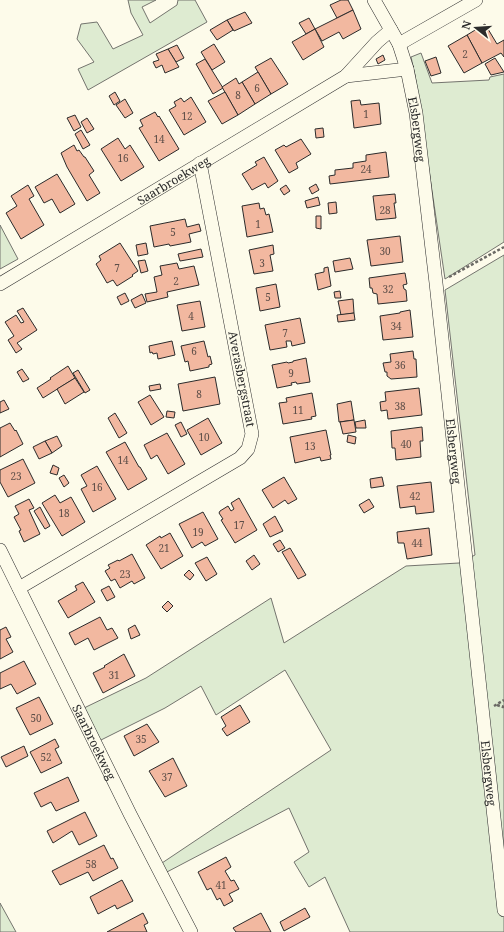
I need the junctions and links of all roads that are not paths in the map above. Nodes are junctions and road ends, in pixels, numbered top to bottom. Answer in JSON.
{"nodes":[{"id":1,"x":374,"y":0,"type":"edge"},
{"id":2,"x":476,"y":0,"type":"edge"},
{"id":3,"x":391,"y":30,"type":"junction"},
{"id":4,"x":400,"y":44,"type":"junction"},
{"id":5,"x":407,"y":69,"type":"junction"},
{"id":6,"x":346,"y":76,"type":"junction"},
{"id":7,"x":200,"y":163,"type":"junction"},
{"id":8,"x":0,"y":284,"type":"edge"},
{"id":9,"x":0,"y":550,"type":"edge"},
{"id":10,"x":19,"y":588,"type":"junction"},
{"id":11,"x":504,"y":910,"type":"edge"},
{"id":12,"x":191,"y":932,"type":"edge"}],
"edges":[{"from":1,"to":3,"type":"street","name":"Elsbergweg"},
{"from":2,"to":4,"type":"street"},
{"from":3,"to":4,"type":"street","name":"Elsbergweg"},
{"from":3,"to":6,"type":"street","name":"Saarbroekweg"},
{"from":4,"to":5,"type":"street","name":"Elsbergweg"},
{"from":5,"to":6,"type":"street","name":"Saarbroekweg"},
{"from":5,"to":11,"type":"street","name":"Elsbergweg"},
{"from":6,"to":7,"type":"street","name":"Saarbroekweg"},
{"from":7,"to":8,"type":"street","name":"Saarbroekweg"},
{"from":7,"to":10,"type":"street","name":"Averasbergstraat"},
{"from":9,"to":10,"type":"street","name":"Saarbroekweg"},
{"from":10,"to":12,"type":"street","name":"Saarbroekweg"}]}
